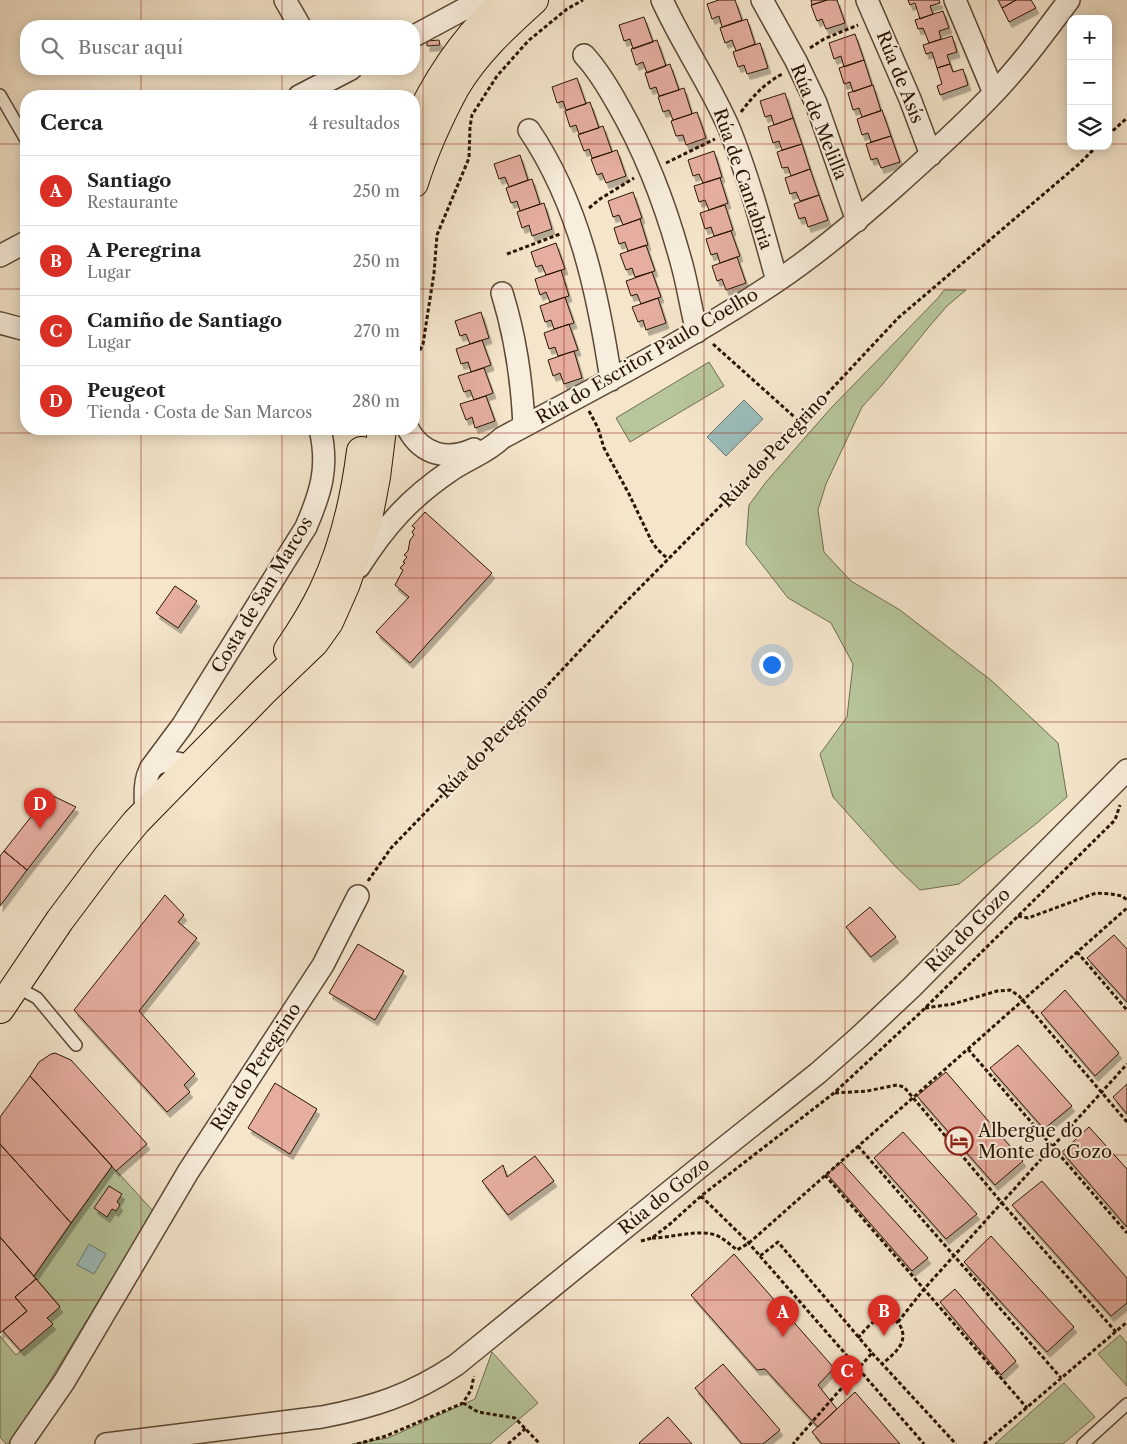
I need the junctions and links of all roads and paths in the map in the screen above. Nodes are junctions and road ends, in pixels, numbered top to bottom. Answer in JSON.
{"nodes":[{"id":1,"x":285,"y":0,"type":"edge"},
{"id":2,"x":520,"y":0,"type":"edge"},
{"id":3,"x":534,"y":0,"type":"edge"},
{"id":4,"x":584,"y":0,"type":"edge"},
{"id":5,"x":662,"y":0,"type":"edge"},
{"id":6,"x":762,"y":0,"type":"edge"},
{"id":7,"x":955,"y":0,"type":"edge"},
{"id":8,"x":1064,"y":3,"type":"edge"},
{"id":9,"x":870,"y":7,"type":"edge"},
{"id":10,"x":297,"y":20,"type":"edge"},
{"id":11,"x":477,"y":22,"type":"edge"},
{"id":12,"x":421,"y":33,"type":"edge"},
{"id":13,"x":584,"y":54,"type":"dead end"},
{"id":14,"x":796,"y":61,"type":"junction"},
{"id":15,"x":327,"y":75,"type":"edge"},
{"id":16,"x":456,"y":88,"type":"junction"},
{"id":17,"x":307,"y":90,"type":"edge"},
{"id":18,"x":994,"y":93,"type":"junction"},
{"id":19,"x":0,"y":95,"type":"edge"},
{"id":20,"x":420,"y":117,"type":"edge"},
{"id":21,"x":1127,"y":118,"type":"edge"},
{"id":22,"x":729,"y":128,"type":"junction"},
{"id":23,"x":20,"y":130,"type":"edge"},
{"id":24,"x":529,"y":130,"type":"dead end"},
{"id":25,"x":1112,"y":132,"type":"edge"},
{"id":26,"x":1093,"y":150,"type":"edge"},
{"id":27,"x":931,"y":155,"type":"junction"},
{"id":28,"x":420,"y":166,"type":"edge"},
{"id":29,"x":651,"y":170,"type":"junction"},
{"id":30,"x":857,"y":221,"type":"junction"},
{"id":31,"x":575,"y":222,"type":"junction"},
{"id":32,"x":20,"y":245,"type":"edge"},
{"id":33,"x":507,"y":254,"type":"dead end"},
{"id":34,"x":0,"y":256,"type":"edge"},
{"id":35,"x":777,"y":281,"type":"junction"},
{"id":36,"x":502,"y":293,"type":"dead end"},
{"id":37,"x":0,"y":324,"type":"edge"},
{"id":38,"x":20,"y":329,"type":"edge"},
{"id":39,"x":704,"y":337,"type":"junction"},
{"id":40,"x":420,"y":350,"type":"edge"},
{"id":41,"x":611,"y":380,"type":"junction"},
{"id":42,"x":589,"y":410,"type":"dead end"},
{"id":43,"x":800,"y":422,"type":"junction"},
{"id":44,"x":524,"y":426,"type":"junction"},
{"id":45,"x":321,"y":435,"type":"edge"},
{"id":46,"x":363,"y":435,"type":"edge"},
{"id":47,"x":381,"y":435,"type":"edge"},
{"id":48,"x":412,"y":435,"type":"edge"},
{"id":49,"x":502,"y":438,"type":"junction"},
{"id":50,"x":668,"y":559,"type":"junction"},
{"id":51,"x":345,"y":586,"type":"junction"},
{"id":52,"x":263,"y":692,"type":"junction"},
{"id":53,"x":182,"y":726,"type":"junction"},
{"id":54,"x":183,"y":764,"type":"junction"},
{"id":55,"x":150,"y":768,"type":"junction"},
{"id":56,"x":1127,"y":770,"type":"edge"},
{"id":57,"x":146,"y":813,"type":"junction"},
{"id":58,"x":358,"y":896,"type":"joint"},
{"id":59,"x":1127,"y":900,"type":"edge"},
{"id":60,"x":1127,"y":908,"type":"edge"},
{"id":61,"x":1018,"y":916,"type":"dead end"},
{"id":62,"x":1077,"y":952,"type":"junction"},
{"id":63,"x":15,"y":986,"type":"junction"},
{"id":64,"x":1023,"y":1000,"type":"junction"},
{"id":65,"x":924,"y":1008,"type":"dead end"},
{"id":66,"x":0,"y":1009,"type":"edge"},
{"id":67,"x":1127,"y":1010,"type":"edge"},
{"id":68,"x":76,"y":1045,"type":"dead end"},
{"id":69,"x":968,"y":1048,"type":"junction"},
{"id":70,"x":1127,"y":1064,"type":"edge"},
{"id":71,"x":834,"y":1093,"type":"dead end"},
{"id":72,"x":1101,"y":1093,"type":"junction"},
{"id":73,"x":914,"y":1097,"type":"junction"},
{"id":74,"x":1127,"y":1122,"type":"edge"},
{"id":75,"x":858,"y":1146,"type":"junction"},
{"id":76,"x":1052,"y":1147,"type":"junction"},
{"id":77,"x":825,"y":1175,"type":"junction"},
{"id":78,"x":701,"y":1196,"type":"dead end"},
{"id":79,"x":1002,"y":1203,"type":"junction"},
{"id":80,"x":1127,"y":1233,"type":"edge"},
{"id":81,"x":652,"y":1238,"type":"dead end"},
{"id":82,"x":749,"y":1243,"type":"junction"},
{"id":83,"x":760,"y":1256,"type":"junction"},
{"id":84,"x":954,"y":1256,"type":"junction"},
{"id":85,"x":924,"y":1289,"type":"junction"},
{"id":86,"x":898,"y":1322,"type":"junction"},
{"id":87,"x":1127,"y":1322,"type":"edge"},
{"id":88,"x":1116,"y":1332,"type":"junction"},
{"id":89,"x":858,"y":1338,"type":"junction"},
{"id":90,"x":872,"y":1353,"type":"junction"},
{"id":91,"x":882,"y":1364,"type":"junction"},
{"id":92,"x":859,"y":1368,"type":"junction"},
{"id":93,"x":1062,"y":1378,"type":"junction"},
{"id":94,"x":463,"y":1403,"type":"dead end"},
{"id":95,"x":1127,"y":1404,"type":"edge"},
{"id":96,"x":1027,"y":1408,"type":"junction"},
{"id":97,"x":526,"y":1428,"type":"junction"},
{"id":98,"x":21,"y":1444,"type":"edge"},
{"id":99,"x":106,"y":1444,"type":"edge"},
{"id":100,"x":508,"y":1444,"type":"edge"},
{"id":101,"x":540,"y":1444,"type":"edge"},
{"id":102,"x":792,"y":1444,"type":"edge"},
{"id":103,"x":924,"y":1444,"type":"edge"},
{"id":104,"x":956,"y":1444,"type":"edge"},
{"id":105,"x":984,"y":1444,"type":"edge"},
{"id":106,"x":1083,"y":1444,"type":"edge"}],
"edges":[{"from":1,"to":10,"type":"street"},
{"from":2,"to":11,"type":"main road"},
{"from":3,"to":16,"type":"main road"},
{"from":4,"to":40,"type":"path"},
{"from":5,"to":22,"type":"street","name":"Rúa de Cantabria"},
{"from":6,"to":14,"type":"street","name":"Rúa de Melilla"},
{"from":7,"to":18,"type":"street"},
{"from":8,"to":18,"type":"street","name":"Rúa do Escritor Paulo Coelho"},
{"from":9,"to":14,"type":"path"},
{"from":9,"to":27,"type":"street","name":"Rúa de Asís"},
{"from":11,"to":12,"type":"street"},
{"from":11,"to":16,"type":"main road"},
{"from":11,"to":20,"type":"main road"},
{"from":13,"to":29,"type":"street"},
{"from":14,"to":22,"type":"path"},
{"from":14,"to":30,"type":"street","name":"Rúa de Melilla"},
{"from":15,"to":17,"type":"street"},
{"from":16,"to":28,"type":"main road"},
{"from":18,"to":27,"type":"street","name":"Rúa do Escritor Paulo Coelho"},
{"from":19,"to":23,"type":"lane"},
{"from":21,"to":25,"type":"path"},
{"from":22,"to":29,"type":"path"},
{"from":22,"to":35,"type":"street","name":"Rúa de Cantabria"},
{"from":24,"to":31,"type":"street"},
{"from":26,"to":43,"type":"path","name":"Rúa do Peregrino"},
{"from":27,"to":30,"type":"street","name":"Rúa do Escritor Paulo Coelho"},
{"from":29,"to":31,"type":"path"},
{"from":29,"to":39,"type":"street"},
{"from":30,"to":35,"type":"street","name":"Rúa do Escritor Paulo Coelho"},
{"from":31,"to":33,"type":"path"},
{"from":31,"to":41,"type":"street"},
{"from":32,"to":34,"type":"street"},
{"from":35,"to":39,"type":"street","name":"Rúa do Escritor Paulo Coelho"},
{"from":36,"to":44,"type":"street"},
{"from":37,"to":38,"type":"street"},
{"from":39,"to":41,"type":"street","name":"Rúa do Escritor Paulo Coelho"},
{"from":39,"to":43,"type":"path"},
{"from":41,"to":44,"type":"street","name":"Rúa do Escritor Paulo Coelho"},
{"from":42,"to":50,"type":"path"},
{"from":43,"to":50,"type":"path","name":"Rúa do Peregrino"},
{"from":44,"to":49,"type":"street","name":"Rúa do Escritor Paulo Coelho"},
{"from":45,"to":53,"type":"street","name":"Costa de San Marcos"},
{"from":46,"to":52,"type":"main road"},
{"from":47,"to":51,"type":"main road"},
{"from":48,"to":49,"type":"street","name":"Rúa do Escritor Paulo Coelho"},
{"from":49,"to":51,"type":"street","name":"Rúa do Escritor Paulo Coelho"},
{"from":50,"to":58,"type":"path","name":"Rúa do Peregrino"},
{"from":51,"to":52,"type":"main road"},
{"from":52,"to":54,"type":"main road"},
{"from":53,"to":54,"type":"street","name":"Costa de San Marcos"},
{"from":53,"to":55,"type":"street","name":"Costa de San Marcos"},
{"from":54,"to":55,"type":"street"},
{"from":54,"to":57,"type":"main road"},
{"from":55,"to":57,"type":"street","name":"Costa de San Marcos"},
{"from":56,"to":99,"type":"street","name":"Rúa do Gozo"},
{"from":57,"to":63,"type":"main road"},
{"from":58,"to":98,"type":"street","name":"Rúa do Peregrino"},
{"from":59,"to":61,"type":"path"},
{"from":60,"to":62,"type":"path"},
{"from":62,"to":64,"type":"path"},
{"from":62,"to":67,"type":"path"},
{"from":63,"to":66,"type":"main road"},
{"from":63,"to":68,"type":"lane"},
{"from":64,"to":65,"type":"path"},
{"from":64,"to":69,"type":"path"},
{"from":64,"to":72,"type":"path"},
{"from":69,"to":73,"type":"path"},
{"from":69,"to":76,"type":"path"},
{"from":70,"to":72,"type":"path"},
{"from":71,"to":73,"type":"path"},
{"from":72,"to":74,"type":"path"},
{"from":72,"to":76,"type":"path"},
{"from":73,"to":75,"type":"path"},
{"from":73,"to":79,"type":"path"},
{"from":75,"to":77,"type":"path"},
{"from":75,"to":84,"type":"path"},
{"from":76,"to":79,"type":"path"},
{"from":76,"to":80,"type":"path"},
{"from":77,"to":82,"type":"path"},
{"from":77,"to":85,"type":"path"},
{"from":78,"to":82,"type":"path"},
{"from":79,"to":84,"type":"path"},
{"from":79,"to":88,"type":"path"},
{"from":81,"to":82,"type":"path"},
{"from":82,"to":83,"type":"path"},
{"from":83,"to":89,"type":"path"},
{"from":83,"to":92,"type":"path"},
{"from":84,"to":85,"type":"path"},
{"from":84,"to":93,"type":"path"},
{"from":85,"to":86,"type":"path"},
{"from":85,"to":96,"type":"path"},
{"from":86,"to":89,"type":"path"},
{"from":86,"to":91,"type":"path"},
{"from":87,"to":88,"type":"path"},
{"from":88,"to":93,"type":"path"},
{"from":89,"to":90,"type":"path"},
{"from":90,"to":91,"type":"path"},
{"from":90,"to":92,"type":"path"},
{"from":91,"to":104,"type":"path"},
{"from":92,"to":102,"type":"path"},
{"from":92,"to":103,"type":"path"},
{"from":93,"to":96,"type":"path"},
{"from":94,"to":97,"type":"path"},
{"from":95,"to":106,"type":"lane"},
{"from":96,"to":105,"type":"path"},
{"from":97,"to":100,"type":"path"},
{"from":97,"to":101,"type":"path"}]}
